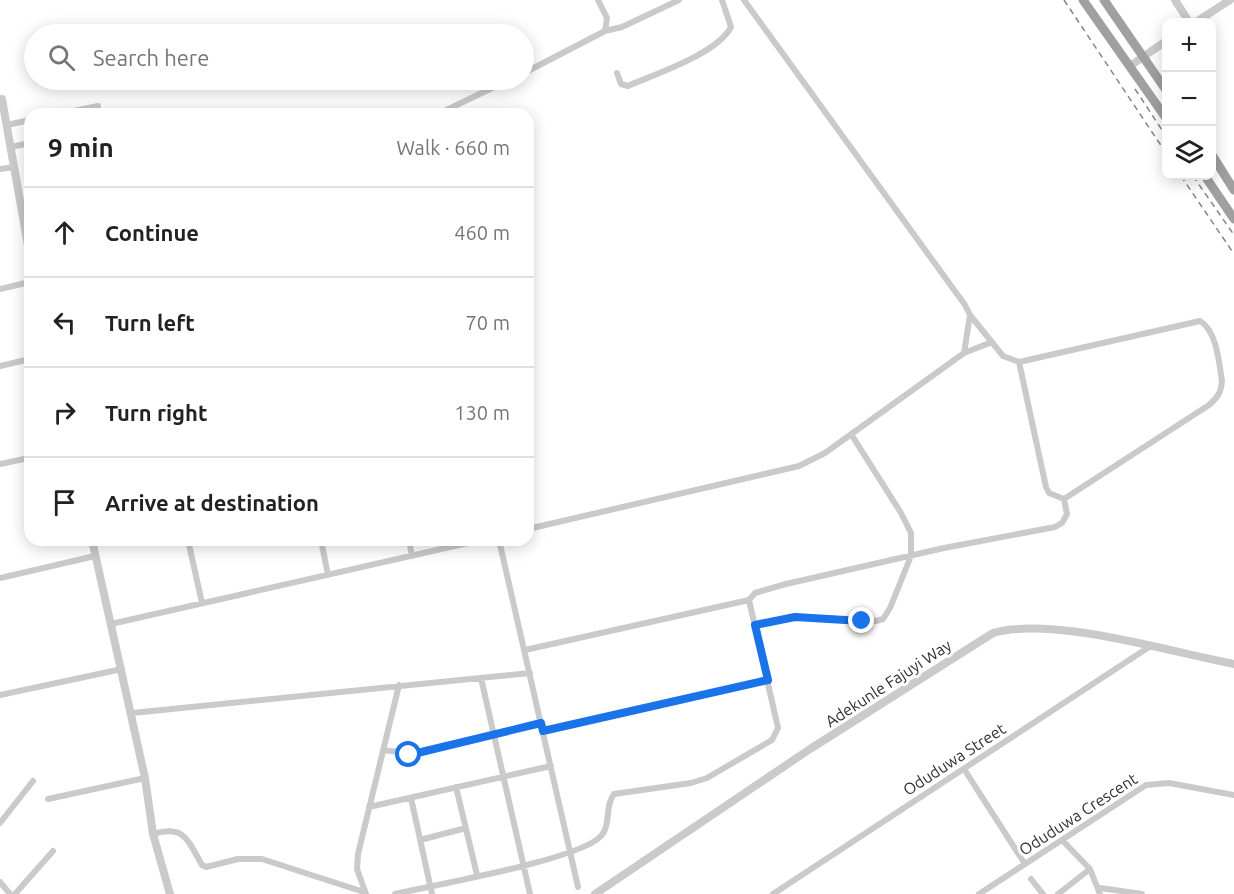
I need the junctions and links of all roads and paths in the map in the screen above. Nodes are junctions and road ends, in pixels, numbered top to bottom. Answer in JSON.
{"nodes":[{"id":1,"x":598,"y":0,"type":"edge"},
{"id":2,"x":679,"y":0,"type":"edge"},
{"id":3,"x":722,"y":0,"type":"edge"},
{"id":4,"x":744,"y":0,"type":"edge"},
{"id":5,"x":1083,"y":0,"type":"edge"},
{"id":6,"x":1104,"y":0,"type":"edge"},
{"id":7,"x":1175,"y":0,"type":"edge"},
{"id":8,"x":1230,"y":0,"type":"edge"},
{"id":9,"x":1186,"y":18,"type":"edge"},
{"id":10,"x":1203,"y":18,"type":"edge"},
{"id":11,"x":605,"y":31,"type":"junction"},
{"id":12,"x":1162,"y":44,"type":"edge"},
{"id":13,"x":1143,"y":57,"type":"junction"},
{"id":14,"x":1130,"y":66,"type":"junction"},
{"id":15,"x":534,"y":68,"type":"edge"},
{"id":16,"x":617,"y":73,"type":"dead end"},
{"id":17,"x":1162,"y":83,"type":"edge"},
{"id":18,"x":488,"y":90,"type":"edge"},
{"id":19,"x":1,"y":95,"type":"edge"},
{"id":20,"x":98,"y":106,"type":"dead end"},
{"id":21,"x":88,"y":108,"type":"edge"},
{"id":22,"x":451,"y":108,"type":"edge"},
{"id":23,"x":1162,"y":111,"type":"edge"},
{"id":24,"x":24,"y":121,"type":"edge"},
{"id":25,"x":7,"y":125,"type":"junction"},
{"id":26,"x":24,"y":144,"type":"edge"},
{"id":27,"x":11,"y":147,"type":"junction"},
{"id":28,"x":1216,"y":161,"type":"edge"},
{"id":29,"x":15,"y":167,"type":"junction"},
{"id":30,"x":0,"y":169,"type":"edge"},
{"id":31,"x":1208,"y":180,"type":"edge"},
{"id":32,"x":1234,"y":190,"type":"edge"},
{"id":33,"x":1234,"y":219,"type":"edge"},
{"id":34,"x":24,"y":221,"type":"edge"},
{"id":35,"x":24,"y":283,"type":"edge"},
{"id":36,"x":0,"y":289,"type":"edge"},
{"id":37,"x":970,"y":315,"type":"junction"},
{"id":38,"x":992,"y":342,"type":"junction"},
{"id":39,"x":964,"y":352,"type":"junction"},
{"id":40,"x":24,"y":360,"type":"edge"},
{"id":41,"x":1019,"y":362,"type":"junction"},
{"id":42,"x":0,"y":366,"type":"edge"},
{"id":43,"x":851,"y":434,"type":"junction"},
{"id":44,"x":24,"y":459,"type":"dead end"},
{"id":45,"x":0,"y":464,"type":"edge"},
{"id":46,"x":1065,"y":499,"type":"junction"},
{"id":47,"x":534,"y":528,"type":"edge"},
{"id":48,"x":93,"y":546,"type":"edge"},
{"id":49,"x":189,"y":546,"type":"edge"},
{"id":50,"x":322,"y":546,"type":"edge"},
{"id":51,"x":410,"y":546,"type":"edge"},
{"id":52,"x":455,"y":546,"type":"edge"},
{"id":53,"x":501,"y":546,"type":"edge"},
{"id":54,"x":95,"y":556,"type":"junction"},
{"id":55,"x":412,"y":556,"type":"junction"},
{"id":56,"x":911,"y":556,"type":"junction"},
{"id":57,"x":328,"y":575,"type":"junction"},
{"id":58,"x":0,"y":578,"type":"edge"},
{"id":59,"x":749,"y":600,"type":"junction"},
{"id":60,"x":202,"y":603,"type":"junction"},
{"id":61,"x":111,"y":624,"type":"junction"},
{"id":62,"x":755,"y":625,"type":"junction"},
{"id":63,"x":1149,"y":647,"type":"junction"},
{"id":64,"x":525,"y":650,"type":"junction"},
{"id":65,"x":1234,"y":664,"type":"edge"},
{"id":66,"x":122,"y":669,"type":"junction"},
{"id":67,"x":530,"y":673,"type":"junction"},
{"id":68,"x":480,"y":678,"type":"junction"},
{"id":69,"x":768,"y":680,"type":"junction"},
{"id":70,"x":399,"y":686,"type":"junction"},
{"id":71,"x":0,"y":695,"type":"edge"},
{"id":72,"x":132,"y":713,"type":"junction"},
{"id":73,"x":541,"y":723,"type":"junction"},
{"id":74,"x":543,"y":731,"type":"junction"},
{"id":75,"x":493,"y":736,"type":"junction"},
{"id":76,"x":383,"y":750,"type":"junction"},
{"id":77,"x":551,"y":766,"type":"junction"},
{"id":78,"x":964,"y":769,"type":"junction"},
{"id":79,"x":503,"y":777,"type":"junction"},
{"id":80,"x":145,"y":778,"type":"junction"},
{"id":81,"x":33,"y":781,"type":"dead end"},
{"id":82,"x":456,"y":787,"type":"junction"},
{"id":83,"x":1234,"y":795,"type":"edge"},
{"id":84,"x":411,"y":798,"type":"junction"},
{"id":85,"x":48,"y":799,"type":"dead end"},
{"id":86,"x":369,"y":807,"type":"junction"},
{"id":87,"x":0,"y":823,"type":"edge"},
{"id":88,"x":466,"y":828,"type":"junction"},
{"id":89,"x":153,"y":834,"type":"junction"},
{"id":90,"x":420,"y":840,"type":"junction"},
{"id":91,"x":1062,"y":840,"type":"junction"},
{"id":92,"x":53,"y":851,"type":"dead end"},
{"id":93,"x":571,"y":853,"type":"junction"},
{"id":94,"x":522,"y":864,"type":"junction"},
{"id":95,"x":1025,"y":864,"type":"junction"},
{"id":96,"x":1090,"y":869,"type":"junction"},
{"id":97,"x":477,"y":875,"type":"junction"},
{"id":98,"x":1031,"y":879,"type":"dead end"},
{"id":99,"x":0,"y":882,"type":"edge"},
{"id":100,"x":430,"y":886,"type":"junction"},
{"id":101,"x":578,"y":887,"type":"dead end"},
{"id":102,"x":1100,"y":891,"type":"edge"},
{"id":103,"x":365,"y":893,"type":"edge"},
{"id":104,"x":10,"y":894,"type":"edge"},
{"id":105,"x":15,"y":894,"type":"edge"},
{"id":106,"x":170,"y":894,"type":"edge"},
{"id":107,"x":395,"y":894,"type":"edge"},
{"id":108,"x":432,"y":894,"type":"edge"},
{"id":109,"x":530,"y":894,"type":"edge"},
{"id":110,"x":595,"y":894,"type":"edge"},
{"id":111,"x":773,"y":894,"type":"edge"},
{"id":112,"x":980,"y":894,"type":"edge"},
{"id":113,"x":1042,"y":894,"type":"edge"},
{"id":114,"x":1058,"y":894,"type":"edge"},
{"id":115,"x":1142,"y":894,"type":"edge"}],
"edges":[{"from":1,"to":11,"type":"street"},
{"from":2,"to":11,"type":"street"},
{"from":3,"to":16,"type":"street"},
{"from":4,"to":37,"type":"street"},
{"from":5,"to":14,"type":"highway"},
{"from":6,"to":13,"type":"highway"},
{"from":7,"to":9,"type":"street"},
{"from":8,"to":10,"type":"street"},
{"from":11,"to":15,"type":"street"},
{"from":12,"to":13,"type":"street"},
{"from":13,"to":14,"type":"street"},
{"from":13,"to":17,"type":"highway"},
{"from":14,"to":23,"type":"highway"},
{"from":18,"to":22,"type":"street"},
{"from":19,"to":25,"type":"street"},
{"from":20,"to":21,"type":"street"},
{"from":24,"to":25,"type":"street"},
{"from":25,"to":27,"type":"street"},
{"from":26,"to":27,"type":"street"},
{"from":27,"to":29,"type":"street"},
{"from":28,"to":32,"type":"highway"},
{"from":29,"to":30,"type":"street"},
{"from":29,"to":34,"type":"street"},
{"from":31,"to":33,"type":"highway"},
{"from":35,"to":36,"type":"street"},
{"from":37,"to":38,"type":"street"},
{"from":37,"to":39,"type":"street"},
{"from":38,"to":39,"type":"street"},
{"from":38,"to":41,"type":"street"},
{"from":39,"to":43,"type":"street"},
{"from":40,"to":42,"type":"street"},
{"from":41,"to":46,"type":"street"},
{"from":41,"to":46,"type":"street"},
{"from":43,"to":47,"type":"street"},
{"from":43,"to":56,"type":"street"},
{"from":44,"to":45,"type":"street"},
{"from":46,"to":56,"type":"street"},
{"from":48,"to":54,"type":"street"},
{"from":49,"to":60,"type":"street"},
{"from":50,"to":57,"type":"street"},
{"from":51,"to":55,"type":"street"},
{"from":52,"to":55,"type":"street"},
{"from":53,"to":64,"type":"street"},
{"from":54,"to":58,"type":"street"},
{"from":54,"to":61,"type":"street"},
{"from":55,"to":57,"type":"street"},
{"from":56,"to":59,"type":"street"},
{"from":56,"to":62,"type":"street"},
{"from":57,"to":60,"type":"street"},
{"from":59,"to":62,"type":"street"},
{"from":59,"to":64,"type":"street"},
{"from":60,"to":61,"type":"street"},
{"from":61,"to":66,"type":"street"},
{"from":62,"to":69,"type":"street"},
{"from":63,"to":65,"type":"street","name":"Adekunle Fajuyi Way"},
{"from":63,"to":78,"type":"street","name":"Oduduwa Street"},
{"from":63,"to":110,"type":"street","name":"Adekunle Fajuyi Way"},
{"from":64,"to":67,"type":"street"},
{"from":66,"to":71,"type":"street"},
{"from":66,"to":72,"type":"street"},
{"from":67,"to":68,"type":"street"},
{"from":67,"to":73,"type":"street"},
{"from":68,"to":70,"type":"street"},
{"from":68,"to":75,"type":"street"},
{"from":69,"to":74,"type":"street"},
{"from":69,"to":93,"type":"street"},
{"from":70,"to":72,"type":"street"},
{"from":70,"to":76,"type":"street"},
{"from":72,"to":80,"type":"street"},
{"from":73,"to":74,"type":"street"},
{"from":73,"to":75,"type":"street"},
{"from":74,"to":77,"type":"street"},
{"from":75,"to":76,"type":"street"},
{"from":75,"to":79,"type":"street"},
{"from":76,"to":86,"type":"street"},
{"from":77,"to":79,"type":"street"},
{"from":77,"to":93,"type":"street"},
{"from":78,"to":95,"type":"street"},
{"from":78,"to":111,"type":"street","name":"Oduduwa Street"},
{"from":79,"to":82,"type":"street"},
{"from":79,"to":94,"type":"street"},
{"from":80,"to":85,"type":"street"},
{"from":80,"to":89,"type":"street"},
{"from":81,"to":87,"type":"street"},
{"from":82,"to":84,"type":"street"},
{"from":82,"to":88,"type":"street"},
{"from":83,"to":91,"type":"street","name":"Oduduwa Crescent"},
{"from":84,"to":86,"type":"street"},
{"from":84,"to":90,"type":"street"},
{"from":86,"to":103,"type":"street"},
{"from":88,"to":90,"type":"street"},
{"from":88,"to":97,"type":"street"},
{"from":89,"to":103,"type":"street"},
{"from":89,"to":106,"type":"street"},
{"from":90,"to":100,"type":"street"},
{"from":91,"to":95,"type":"street","name":"Oduduwa Crescent"},
{"from":91,"to":96,"type":"street"},
{"from":92,"to":105,"type":"street"},
{"from":93,"to":94,"type":"street"},
{"from":93,"to":101,"type":"street"},
{"from":94,"to":97,"type":"street"},
{"from":94,"to":109,"type":"street"},
{"from":95,"to":112,"type":"street","name":"Oduduwa Crescent"},
{"from":96,"to":102,"type":"street"},
{"from":96,"to":114,"type":"street"},
{"from":97,"to":100,"type":"street"},
{"from":98,"to":113,"type":"street"},
{"from":99,"to":104,"type":"street"},
{"from":100,"to":107,"type":"street"},
{"from":100,"to":108,"type":"street"},
{"from":102,"to":115,"type":"street"}]}
